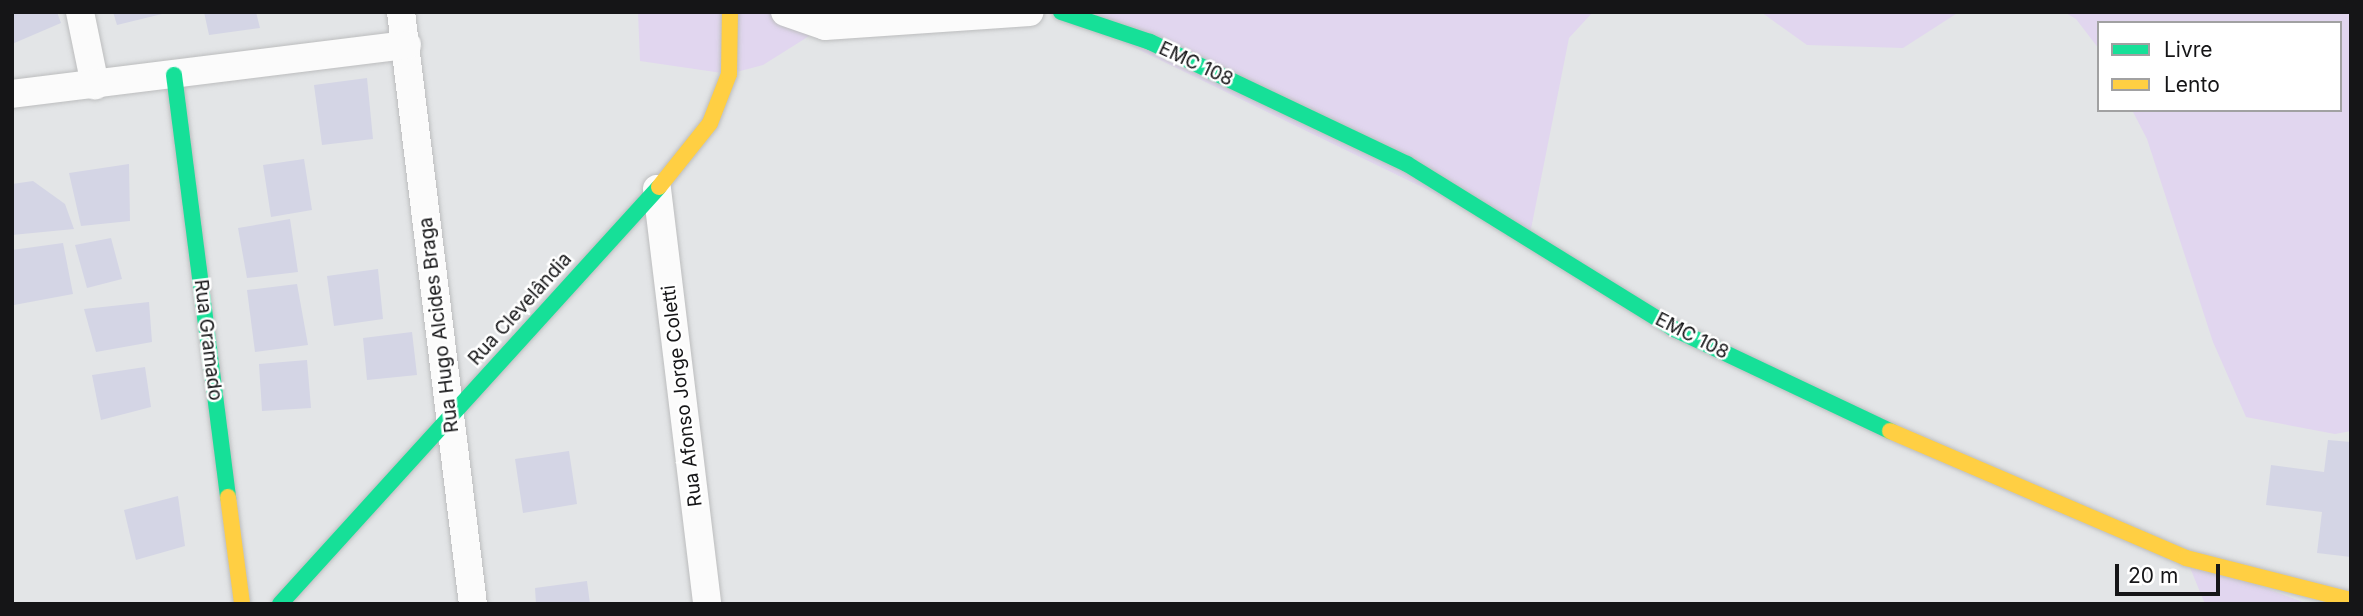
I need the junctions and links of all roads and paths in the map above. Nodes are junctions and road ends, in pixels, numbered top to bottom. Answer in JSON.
{"nodes":[{"id":1,"x":80,"y":12,"type":"edge"},
{"id":2,"x":401,"y":12,"type":"edge"},
{"id":3,"x":730,"y":12,"type":"edge"},
{"id":4,"x":785,"y":12,"type":"edge"},
{"id":5,"x":1030,"y":12,"type":"edge"},
{"id":6,"x":1060,"y":12,"type":"edge"},
{"id":7,"x":407,"y":46,"type":"junction"},
{"id":8,"x":174,"y":75,"type":"junction"},
{"id":9,"x":95,"y":85,"type":"junction"},
{"id":10,"x":12,"y":94,"type":"edge"},
{"id":11,"x":657,"y":189,"type":"junction"},
{"id":12,"x":450,"y":417,"type":"junction"},
{"id":13,"x":2351,"y":600,"type":"edge"},
{"id":14,"x":242,"y":604,"type":"edge"},
{"id":15,"x":280,"y":604,"type":"edge"},
{"id":16,"x":473,"y":604,"type":"edge"},
{"id":17,"x":707,"y":604,"type":"edge"}],
"edges":[{"from":1,"to":9,"type":"street"},
{"from":2,"to":7,"type":"street","name":"Rua Hugo Alcides Braga"},
{"from":3,"to":11,"type":"street","name":"Rua Clevelândia"},
{"from":4,"to":5,"type":"street"},
{"from":6,"to":13,"type":"street","name":"EMC 108"},
{"from":7,"to":8,"type":"street"},
{"from":7,"to":12,"type":"street","name":"Rua Hugo Alcides Braga"},
{"from":8,"to":9,"type":"street"},
{"from":8,"to":14,"type":"street","name":"Rua Gramado"},
{"from":9,"to":10,"type":"street"},
{"from":11,"to":12,"type":"street","name":"Rua Clevelândia"},
{"from":11,"to":17,"type":"street","name":"Rua Afonso Jorge Coletti"},
{"from":12,"to":15,"type":"street","name":"Rua Clevelândia"},
{"from":12,"to":16,"type":"street","name":"Rua Hugo Alcides Braga"}]}
